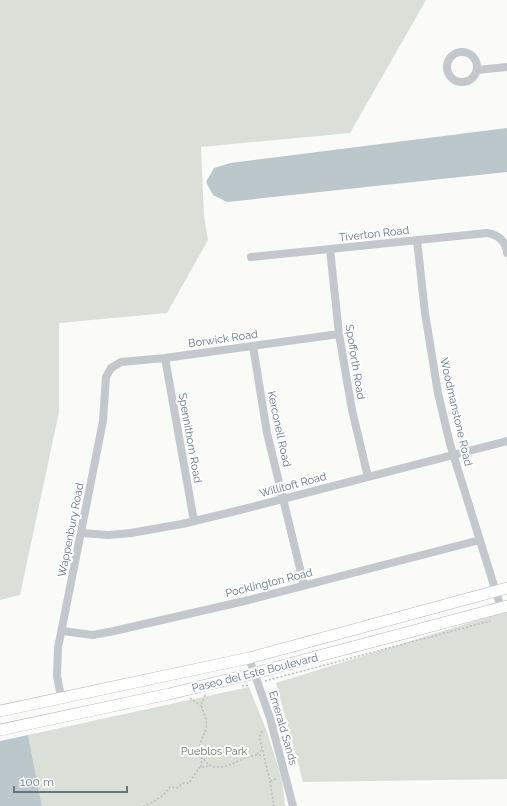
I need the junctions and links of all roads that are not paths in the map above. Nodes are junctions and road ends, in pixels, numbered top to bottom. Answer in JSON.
{"nodes":[{"id":1,"x":507,"y":67,"type":"edge"},
{"id":2,"x":477,"y":70,"type":"dead end"},
{"id":3,"x":417,"y":240,"type":"junction"},
{"id":4,"x":330,"y":249,"type":"junction"},
{"id":5,"x":507,"y":253,"type":"edge"},
{"id":6,"x":251,"y":257,"type":"dead end"},
{"id":7,"x":339,"y":334,"type":"junction"},
{"id":8,"x":253,"y":346,"type":"junction"},
{"id":9,"x":165,"y":358,"type":"junction"},
{"id":10,"x":112,"y":368,"type":"joint"},
{"id":11,"x":507,"y":441,"type":"edge"},
{"id":12,"x":453,"y":455,"type":"junction"},
{"id":13,"x":368,"y":477,"type":"junction"},
{"id":14,"x":284,"y":499,"type":"junction"},
{"id":15,"x":194,"y":521,"type":"junction"},
{"id":16,"x":82,"y":532,"type":"junction"},
{"id":17,"x":480,"y":540,"type":"junction"},
{"id":18,"x":304,"y":585,"type":"junction"},
{"id":19,"x":502,"y":590,"type":"edge"},
{"id":20,"x":504,"y":607,"type":"edge"},
{"id":21,"x":62,"y":631,"type":"junction"},
{"id":22,"x":249,"y":658,"type":"junction"},
{"id":23,"x":255,"y":673,"type":"junction"},
{"id":24,"x":61,"y":697,"type":"junction"},
{"id":25,"x":0,"y":711,"type":"edge"},
{"id":26,"x":0,"y":730,"type":"edge"},
{"id":27,"x":293,"y":806,"type":"edge"}],
"edges":[{"from":1,"to":2,"type":"street"},
{"from":3,"to":4,"type":"street","name":"Tiverton Road"},
{"from":3,"to":5,"type":"street","name":"Tiverton Road"},
{"from":3,"to":12,"type":"street","name":"Woodmanstone Road"},
{"from":4,"to":6,"type":"street","name":"Tiverton Road"},
{"from":4,"to":7,"type":"street","name":"Spofforth Road"},
{"from":7,"to":8,"type":"street","name":"Borwick Road"},
{"from":7,"to":13,"type":"street","name":"Spofforth Road"},
{"from":8,"to":9,"type":"street","name":"Borwick Road"},
{"from":8,"to":14,"type":"street","name":"Kerconell Road"},
{"from":9,"to":10,"type":"street","name":"Borwick Road"},
{"from":9,"to":15,"type":"street","name":"Spennithorn Road"},
{"from":10,"to":16,"type":"street","name":"Wappenbury Road"},
{"from":11,"to":12,"type":"street","name":"Willitoft Road"},
{"from":12,"to":13,"type":"street","name":"Willitoft Road"},
{"from":12,"to":17,"type":"street","name":"Woodmanstone Road"},
{"from":13,"to":14,"type":"street","name":"Willitoft Road"},
{"from":14,"to":15,"type":"street","name":"Willitoft Road"},
{"from":14,"to":18,"type":"street","name":"Kerconell Road"},
{"from":15,"to":16,"type":"street","name":"Willitoft Road"},
{"from":16,"to":21,"type":"street","name":"Wappenbury Road"},
{"from":17,"to":18,"type":"street","name":"Pocklington Road"},
{"from":17,"to":19,"type":"street","name":"Woodmanstone Road"},
{"from":18,"to":21,"type":"street","name":"Pocklington Road"},
{"from":19,"to":20,"type":"street","name":"Woodmanstone Road"},
{"from":19,"to":22,"type":"main road","name":"Paseo del Este Boulevard"},
{"from":20,"to":23,"type":"main road","name":"Paseo del Este Boulevard"},
{"from":21,"to":24,"type":"street","name":"Wappenbury Road"},
{"from":22,"to":23,"type":"street","name":"Emerald Sands"},
{"from":22,"to":24,"type":"main road","name":"Paseo del Este Boulevard"},
{"from":23,"to":26,"type":"main road","name":"Paseo del Este Boulevard"},
{"from":23,"to":27,"type":"street","name":"Emerald Sands"},
{"from":24,"to":25,"type":"main road","name":"Paseo del Este Boulevard"}]}
